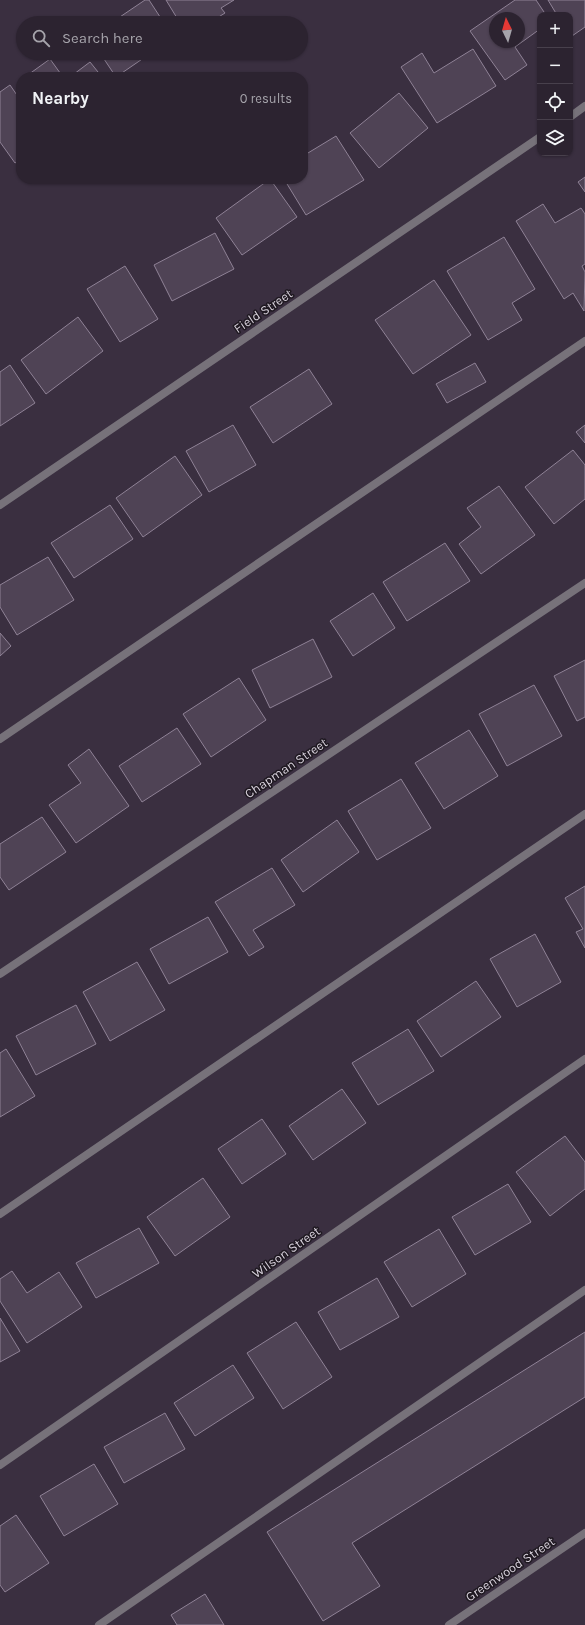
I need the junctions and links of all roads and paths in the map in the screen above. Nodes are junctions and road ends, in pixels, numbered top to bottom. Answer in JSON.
{"nodes":[{"id":1,"x":585,"y":106,"type":"edge"},
{"id":2,"x":573,"y":115,"type":"edge"},
{"id":3,"x":537,"y":139,"type":"edge"},
{"id":4,"x":585,"y":341,"type":"edge"},
{"id":5,"x":0,"y":505,"type":"edge"},
{"id":6,"x":585,"y":583,"type":"edge"},
{"id":7,"x":0,"y":739,"type":"edge"},
{"id":8,"x":585,"y":814,"type":"edge"},
{"id":9,"x":0,"y":974,"type":"edge"},
{"id":10,"x":585,"y":1059,"type":"edge"},
{"id":11,"x":0,"y":1214,"type":"edge"},
{"id":12,"x":585,"y":1290,"type":"edge"},
{"id":13,"x":0,"y":1464,"type":"edge"},
{"id":14,"x":585,"y":1533,"type":"edge"},
{"id":15,"x":99,"y":1625,"type":"edge"},
{"id":16,"x":449,"y":1625,"type":"edge"}],
"edges":[{"from":1,"to":2,"type":"street"},
{"from":3,"to":5,"type":"street","name":"Field Street"},
{"from":4,"to":7,"type":"street"},
{"from":6,"to":9,"type":"street","name":"Chapman Street"},
{"from":8,"to":11,"type":"street"},
{"from":10,"to":13,"type":"street","name":"Wilson Street"},
{"from":12,"to":15,"type":"street"},
{"from":14,"to":16,"type":"street","name":"Greenwood Street"}]}
